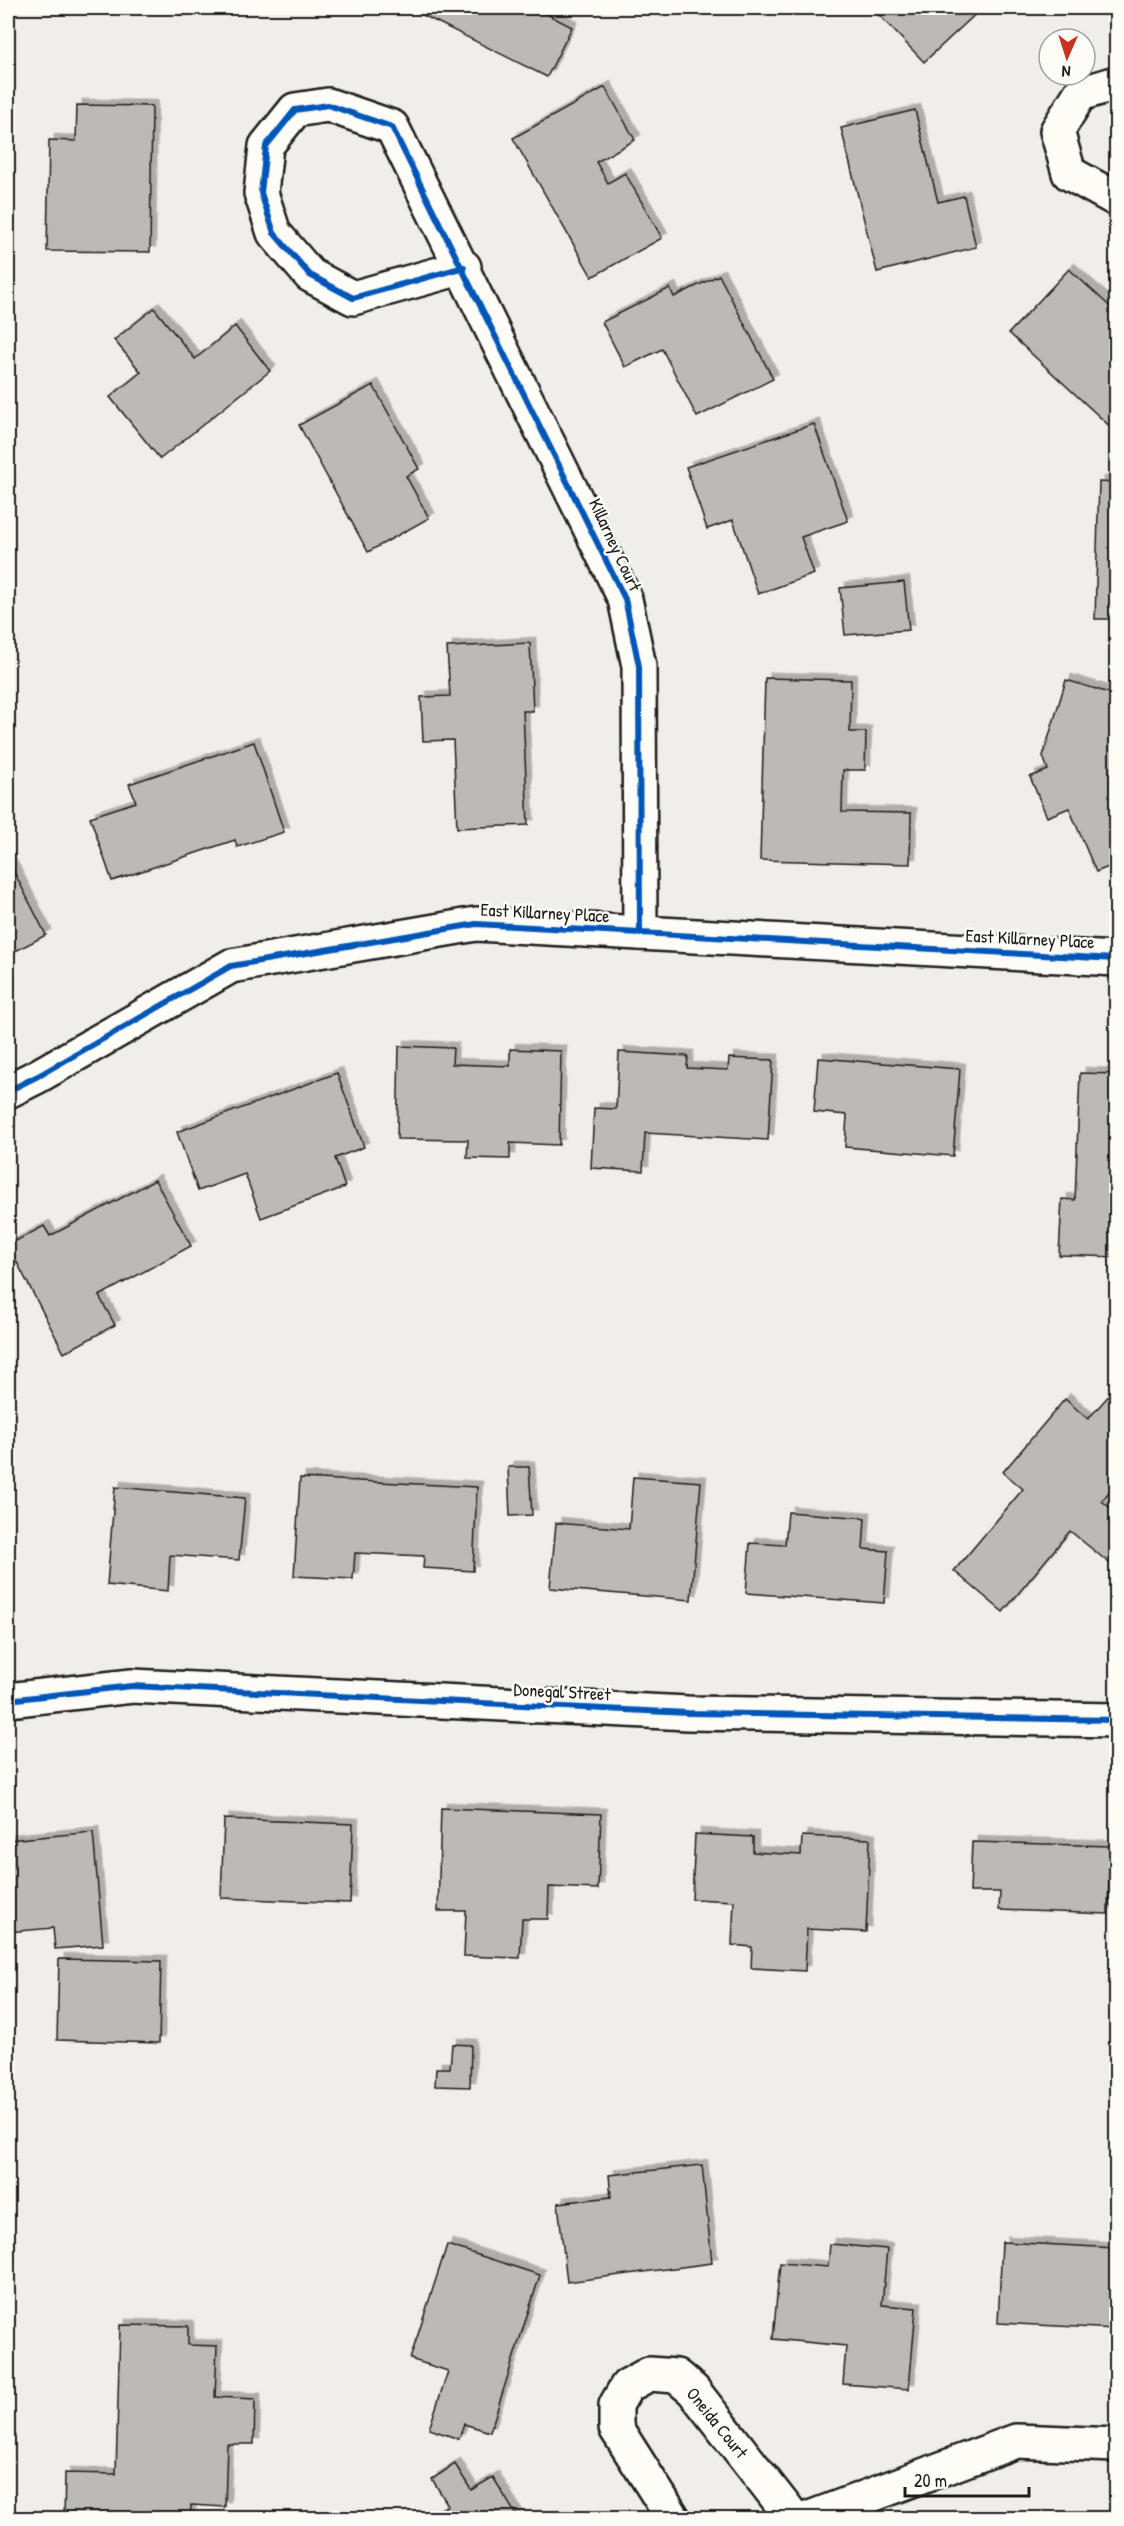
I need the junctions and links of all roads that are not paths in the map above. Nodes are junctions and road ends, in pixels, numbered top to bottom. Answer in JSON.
{"nodes":[{"id":1,"x":1116,"y":83,"type":"edge"},
{"id":2,"x":1116,"y":199,"type":"edge"},
{"id":3,"x":464,"y":267,"type":"junction"},
{"id":4,"x":640,"y":933,"type":"junction"},
{"id":5,"x":1116,"y":959,"type":"edge"},
{"id":6,"x":8,"y":1091,"type":"edge"},
{"id":7,"x":8,"y":1701,"type":"edge"},
{"id":8,"x":1116,"y":1720,"type":"edge"},
{"id":9,"x":1116,"y":2445,"type":"edge"},
{"id":10,"x":673,"y":2518,"type":"edge"},
{"id":11,"x":793,"y":2518,"type":"edge"},
{"id":12,"x":810,"y":2518,"type":"edge"}],
"edges":[{"from":1,"to":2,"type":"street"},
{"from":3,"to":3,"type":"street","name":"Killarney Court"},
{"from":3,"to":4,"type":"street","name":"Killarney Court"},
{"from":4,"to":5,"type":"street","name":"East Killarney Place"},
{"from":4,"to":6,"type":"street","name":"East Killarney Place"},
{"from":7,"to":8,"type":"street","name":"Donegal Street"},
{"from":9,"to":12,"type":"street"},
{"from":10,"to":11,"type":"street","name":"Oneida Court"}]}
